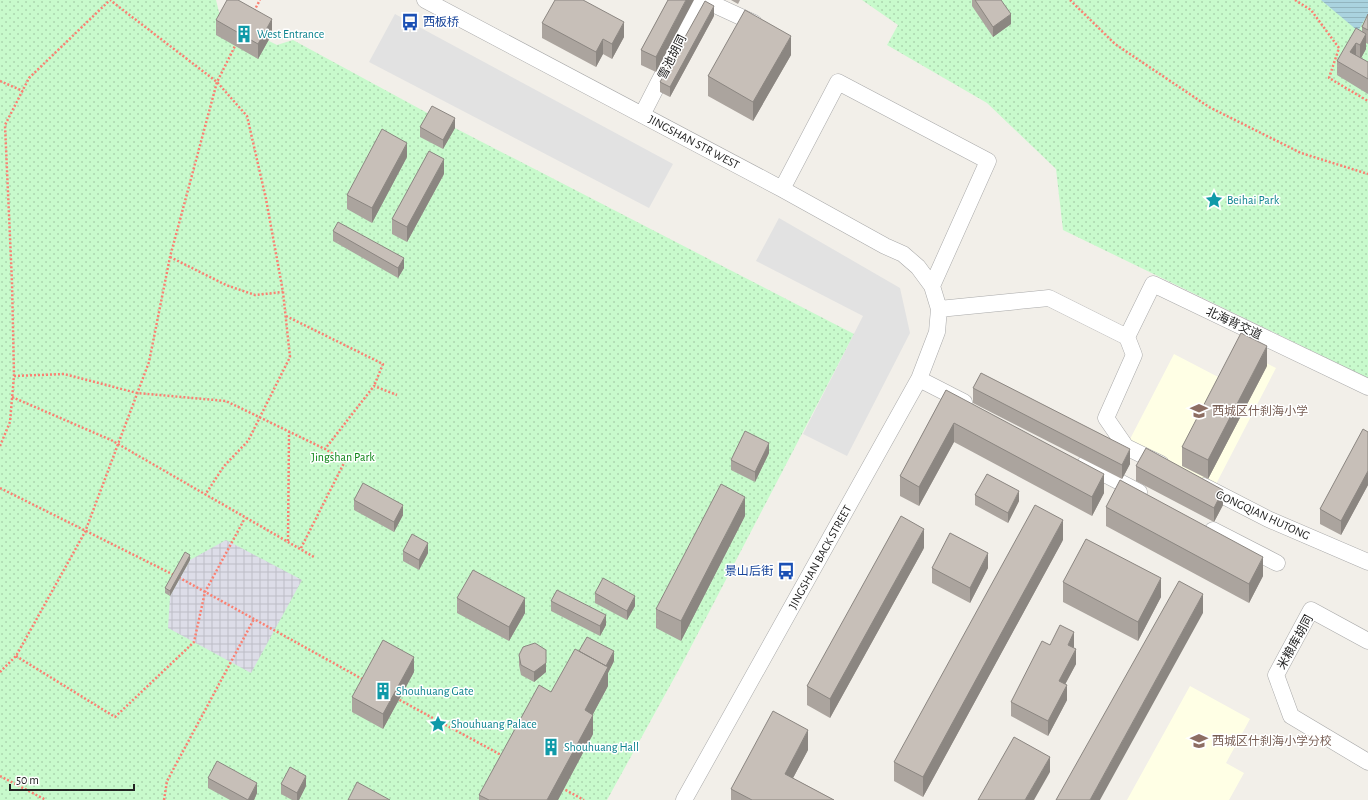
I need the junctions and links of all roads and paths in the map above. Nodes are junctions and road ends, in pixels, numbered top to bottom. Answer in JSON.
{"nodes":[{"id":1,"x":110,"y":0,"type":"edge"},
{"id":2,"x":260,"y":0,"type":"edge"},
{"id":3,"x":425,"y":0,"type":"edge"},
{"id":4,"x":1070,"y":0,"type":"edge"},
{"id":5,"x":1295,"y":0,"type":"edge"},
{"id":6,"x":711,"y":1,"type":"edge"},
{"id":7,"x":253,"y":14,"type":"edge"},
{"id":8,"x":754,"y":23,"type":"edge"},
{"id":9,"x":238,"y":39,"type":"edge"},
{"id":10,"x":0,"y":81,"type":"edge"},
{"id":11,"x":217,"y":82,"type":"junction"},
{"id":12,"x":23,"y":91,"type":"junction"},
{"id":13,"x":1368,"y":101,"type":"edge"},
{"id":14,"x":642,"y":115,"type":"junction"},
{"id":15,"x":1368,"y":174,"type":"edge"},
{"id":16,"x":782,"y":188,"type":"junction"},
{"id":17,"x":170,"y":257,"type":"junction"},
{"id":18,"x":932,"y":286,"type":"junction"},
{"id":19,"x":283,"y":292,"type":"junction"},
{"id":20,"x":939,"y":309,"type":"junction"},
{"id":21,"x":285,"y":316,"type":"junction"},
{"id":22,"x":1127,"y":337,"type":"junction"},
{"id":23,"x":14,"y":376,"type":"junction"},
{"id":24,"x":919,"y":379,"type":"junction"},
{"id":25,"x":374,"y":386,"type":"junction"},
{"id":26,"x":1368,"y":386,"type":"edge"},
{"id":27,"x":137,"y":393,"type":"junction"},
{"id":28,"x":397,"y":395,"type":"dead end"},
{"id":29,"x":12,"y":397,"type":"junction"},
{"id":30,"x":975,"y":408,"type":"edge"},
{"id":31,"x":260,"y":418,"type":"junction"},
{"id":32,"x":289,"y":431,"type":"junction"},
{"id":33,"x":118,"y":444,"type":"junction"},
{"id":34,"x":0,"y":446,"type":"edge"},
{"id":35,"x":325,"y":449,"type":"junction"},
{"id":36,"x":1074,"y":458,"type":"edge"},
{"id":37,"x":0,"y":488,"type":"edge"},
{"id":38,"x":205,"y":495,"type":"junction"},
{"id":39,"x":1151,"y":498,"type":"edge"},
{"id":40,"x":245,"y":518,"type":"junction"},
{"id":41,"x":1200,"y":523,"type":"edge"},
{"id":42,"x":85,"y":532,"type":"junction"},
{"id":43,"x":288,"y":541,"type":"junction"},
{"id":44,"x":301,"y":548,"type":"junction"},
{"id":45,"x":314,"y":557,"type":"dead end"},
{"id":46,"x":1368,"y":562,"type":"edge"},
{"id":47,"x":1277,"y":563,"type":"dead end"},
{"id":48,"x":205,"y":592,"type":"junction"},
{"id":49,"x":254,"y":619,"type":"junction"},
{"id":50,"x":1368,"y":641,"type":"edge"},
{"id":51,"x":16,"y":656,"type":"junction"},
{"id":52,"x":0,"y":672,"type":"edge"},
{"id":53,"x":368,"y":682,"type":"edge"},
{"id":54,"x":393,"y":696,"type":"edge"},
{"id":55,"x":509,"y":759,"type":"edge"},
{"id":56,"x":1368,"y":762,"type":"edge"},
{"id":57,"x":0,"y":776,"type":"edge"},
{"id":58,"x":557,"y":785,"type":"edge"},
{"id":59,"x":46,"y":800,"type":"edge"},
{"id":60,"x":164,"y":800,"type":"edge"},
{"id":61,"x":584,"y":800,"type":"edge"},
{"id":62,"x":684,"y":800,"type":"edge"}],
"edges":[{"from":1,"to":11,"type":"path"},
{"from":1,"to":12,"type":"path"},
{"from":2,"to":7,"type":"path"},
{"from":3,"to":14,"type":"street","name":"JINGSHAN STR WEST"},
{"from":4,"to":15,"type":"path"},
{"from":5,"to":13,"type":"path"},
{"from":6,"to":8,"type":"street"},
{"from":6,"to":14,"type":"street","name":"雪池胡同"},
{"from":9,"to":11,"type":"path"},
{"from":10,"to":12,"type":"path"},
{"from":11,"to":17,"type":"path"},
{"from":11,"to":19,"type":"path"},
{"from":12,"to":23,"type":"path"},
{"from":14,"to":16,"type":"street","name":"JINGSHAN STR WEST"},
{"from":16,"to":18,"type":"street","name":"JINGSHAN STR WEST"},
{"from":16,"to":18,"type":"street"},
{"from":17,"to":19,"type":"path"},
{"from":17,"to":27,"type":"path"},
{"from":18,"to":20,"type":"street","name":"JINGSHAN STR WEST"},
{"from":19,"to":21,"type":"path"},
{"from":20,"to":22,"type":"street"},
{"from":20,"to":24,"type":"street","name":"JINGSHAN BACK STREET"},
{"from":21,"to":25,"type":"path"},
{"from":21,"to":31,"type":"path"},
{"from":22,"to":26,"type":"street","name":"北海背交道"},
{"from":22,"to":46,"type":"street","name":"GONGQIAN HUTONG"},
{"from":23,"to":27,"type":"path"},
{"from":23,"to":29,"type":"path"},
{"from":24,"to":30,"type":"street"},
{"from":24,"to":62,"type":"street","name":"JINGSHAN BACK STREET"},
{"from":25,"to":28,"type":"path"},
{"from":25,"to":35,"type":"path"},
{"from":27,"to":31,"type":"path"},
{"from":27,"to":33,"type":"path"},
{"from":29,"to":33,"type":"path"},
{"from":29,"to":34,"type":"path"},
{"from":31,"to":32,"type":"path"},
{"from":31,"to":38,"type":"path"},
{"from":32,"to":35,"type":"path"},
{"from":32,"to":43,"type":"path"},
{"from":33,"to":38,"type":"path"},
{"from":33,"to":42,"type":"path"},
{"from":35,"to":44,"type":"path"},
{"from":36,"to":39,"type":"street"},
{"from":37,"to":42,"type":"path"},
{"from":38,"to":40,"type":"path"},
{"from":40,"to":43,"type":"path"},
{"from":40,"to":48,"type":"path"},
{"from":41,"to":47,"type":"street"},
{"from":42,"to":48,"type":"path"},
{"from":42,"to":51,"type":"path"},
{"from":43,"to":44,"type":"path"},
{"from":44,"to":45,"type":"path"},
{"from":48,"to":49,"type":"path"},
{"from":48,"to":51,"type":"path"},
{"from":49,"to":53,"type":"path"},
{"from":49,"to":60,"type":"path"},
{"from":50,"to":56,"type":"street","name":"米粮库胡同"},
{"from":51,"to":52,"type":"path"},
{"from":54,"to":55,"type":"path"},
{"from":57,"to":59,"type":"path"},
{"from":58,"to":61,"type":"path"}]}
